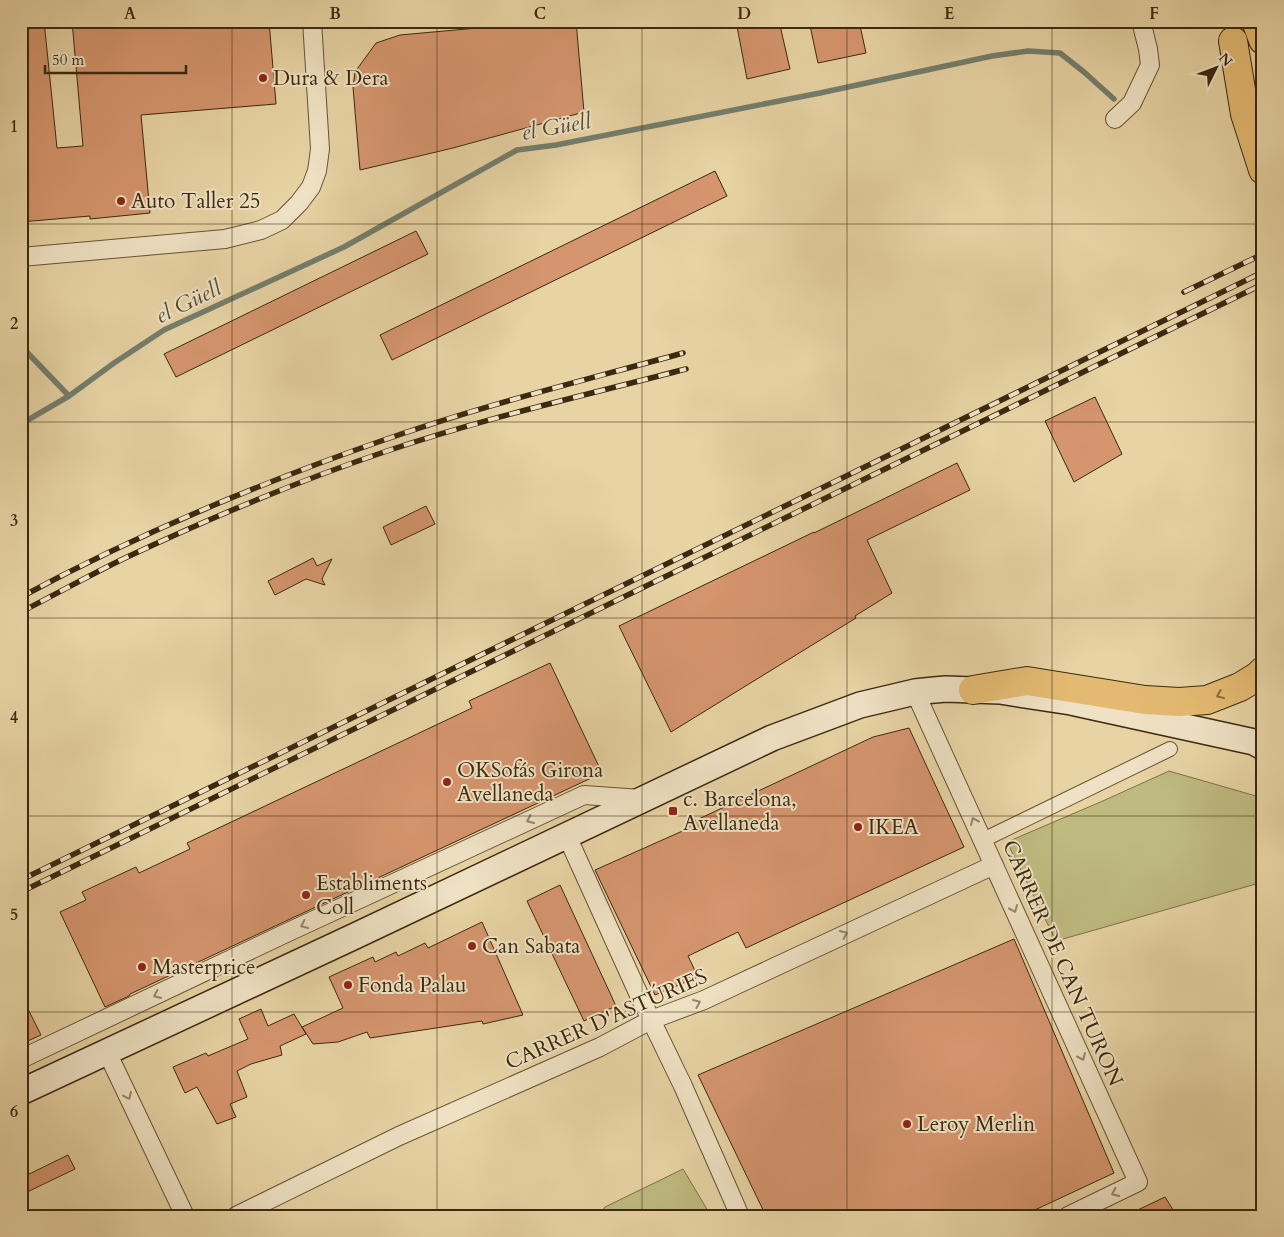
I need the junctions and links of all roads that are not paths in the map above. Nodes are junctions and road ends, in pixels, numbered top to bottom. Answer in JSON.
{"nodes":[{"id":1,"x":312,"y":21,"type":"edge"},
{"id":2,"x":1141,"y":21,"type":"edge"},
{"id":3,"x":1230,"y":31,"type":"edge"},
{"id":4,"x":1115,"y":119,"type":"dead end"},
{"id":5,"x":1263,"y":130,"type":"edge"},
{"id":6,"x":1263,"y":170,"type":"edge"},
{"id":7,"x":21,"y":257,"type":"edge"},
{"id":8,"x":1263,"y":671,"type":"edge"},
{"id":9,"x":973,"y":690,"type":"junction"},
{"id":10,"x":915,"y":692,"type":"junction"},
{"id":11,"x":1260,"y":743,"type":"edge"},
{"id":12,"x":1170,"y":749,"type":"dead end"},
{"id":13,"x":644,"y":799,"type":"junction"},
{"id":14,"x":567,"y":836,"type":"junction"},
{"id":15,"x":983,"y":840,"type":"junction"},
{"id":16,"x":994,"y":865,"type":"junction"},
{"id":17,"x":651,"y":1020,"type":"junction"},
{"id":18,"x":107,"y":1052,"type":"junction"},
{"id":19,"x":21,"y":1059,"type":"edge"},
{"id":20,"x":21,"y":1092,"type":"edge"},
{"id":21,"x":185,"y":1216,"type":"edge"},
{"id":22,"x":236,"y":1216,"type":"edge"},
{"id":23,"x":740,"y":1216,"type":"edge"},
{"id":24,"x":1068,"y":1216,"type":"edge"}],
"edges":[{"from":1,"to":7,"type":"street"},
{"from":2,"to":4,"type":"street"},
{"from":3,"to":5,"type":"highway"},
{"from":3,"to":6,"type":"highway"},
{"from":8,"to":9,"type":"highway","one_way":true},
{"from":9,"to":10,"type":"main road"},
{"from":9,"to":11,"type":"main road"},
{"from":10,"to":13,"type":"main road"},
{"from":15,"to":10,"type":"street","name":"CARRER DE CAN TURON","one_way":true},
{"from":12,"to":15,"type":"street"},
{"from":13,"to":14,"type":"main road"},
{"from":13,"to":19,"type":"street","one_way":true},
{"from":14,"to":17,"type":"street"},
{"from":14,"to":18,"type":"main road"},
{"from":15,"to":16,"type":"street","name":"CARRER DE CAN TURON"},
{"from":17,"to":16,"type":"street","name":"CARRER D'ASTÚRIES","one_way":true},
{"from":16,"to":24,"type":"street","name":"CARRER DE CAN TURON","one_way":true},
{"from":17,"to":22,"type":"street","name":"CARRER D'ASTÚRIES"},
{"from":17,"to":23,"type":"street"},
{"from":18,"to":20,"type":"main road"},
{"from":18,"to":21,"type":"street","one_way":true}]}
